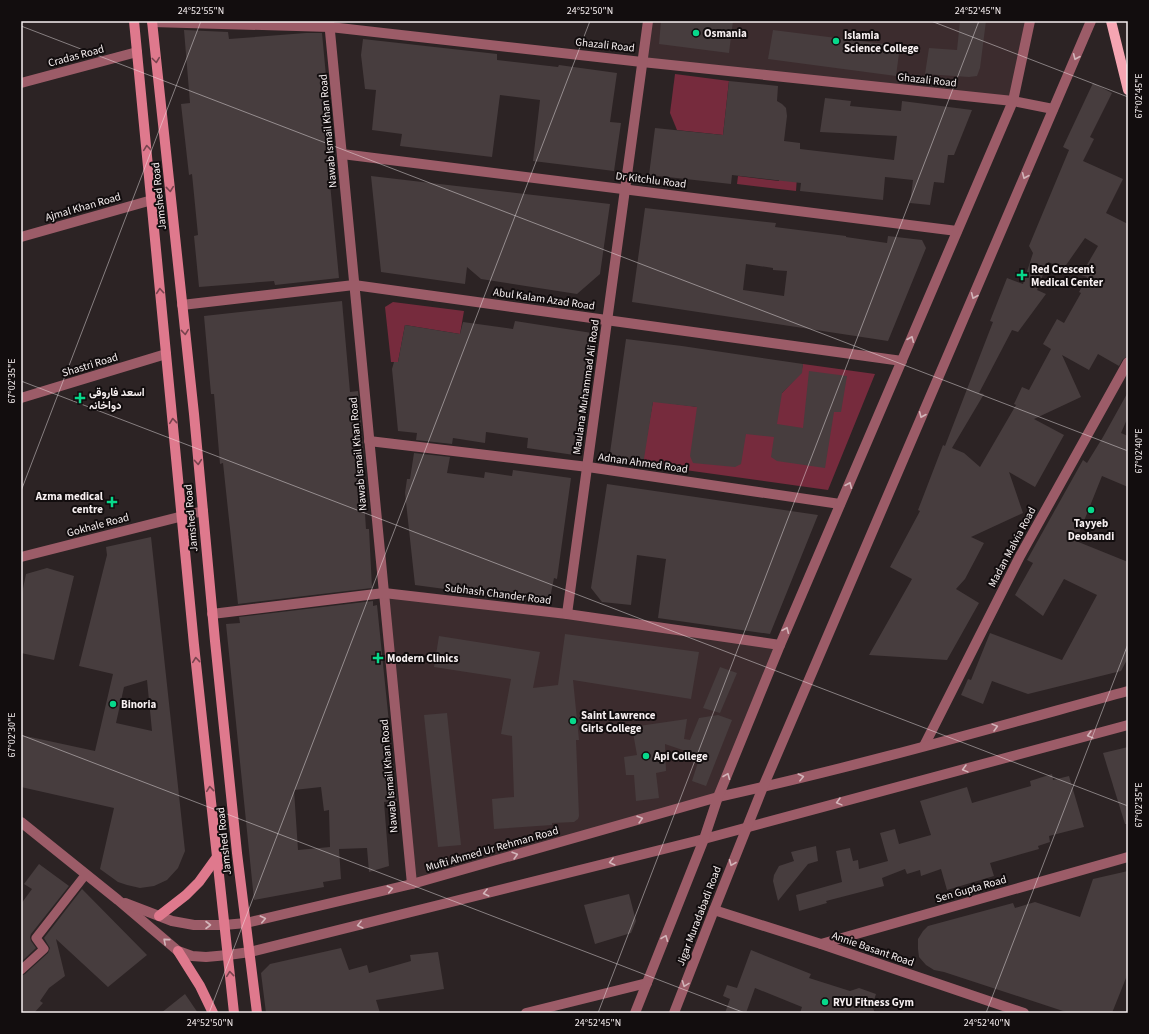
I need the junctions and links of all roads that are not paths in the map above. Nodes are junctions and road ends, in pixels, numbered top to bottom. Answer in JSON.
{"nodes":[{"id":1,"x":134,"y":21,"type":"edge"},
{"id":2,"x":152,"y":21,"type":"edge"},
{"id":3,"x":648,"y":21,"type":"edge"},
{"id":4,"x":1030,"y":21,"type":"edge"},
{"id":5,"x":1091,"y":21,"type":"edge"},
{"id":6,"x":1111,"y":21,"type":"edge"},
{"id":7,"x":329,"y":24,"type":"edge"},
{"id":8,"x":137,"y":52,"type":"junction"},
{"id":9,"x":642,"y":62,"type":"junction"},
{"id":10,"x":21,"y":84,"type":"edge"},
{"id":11,"x":1128,"y":90,"type":"edge"},
{"id":12,"x":1013,"y":101,"type":"junction"},
{"id":13,"x":1053,"y":109,"type":"junction"},
{"id":14,"x":342,"y":154,"type":"junction"},
{"id":15,"x":625,"y":189,"type":"junction"},
{"id":16,"x":152,"y":200,"type":"junction"},
{"id":17,"x":957,"y":231,"type":"junction"},
{"id":18,"x":21,"y":237,"type":"edge"},
{"id":19,"x":354,"y":285,"type":"junction"},
{"id":20,"x":182,"y":305,"type":"junction"},
{"id":21,"x":608,"y":320,"type":"junction"},
{"id":22,"x":166,"y":354,"type":"junction"},
{"id":23,"x":902,"y":361,"type":"junction"},
{"id":24,"x":1128,"y":362,"type":"edge"},
{"id":25,"x":21,"y":398,"type":"edge"},
{"id":26,"x":369,"y":441,"type":"junction"},
{"id":27,"x":588,"y":466,"type":"junction"},
{"id":28,"x":840,"y":504,"type":"junction"},
{"id":29,"x":203,"y":511,"type":"junction"},
{"id":30,"x":182,"y":515,"type":"junction"},
{"id":31,"x":21,"y":557,"type":"edge"},
{"id":32,"x":384,"y":593,"type":"junction"},
{"id":33,"x":212,"y":614,"type":"junction"},
{"id":34,"x":567,"y":614,"type":"junction"},
{"id":35,"x":780,"y":645,"type":"junction"},
{"id":36,"x":1128,"y":691,"type":"edge"},
{"id":37,"x":1128,"y":725,"type":"edge"},
{"id":38,"x":924,"y":746,"type":"junction"},
{"id":39,"x":763,"y":787,"type":"junction"},
{"id":40,"x":718,"y":797,"type":"junction"},
{"id":41,"x":21,"y":822,"type":"edge"},
{"id":42,"x":747,"y":827,"type":"junction"},
{"id":43,"x":704,"y":839,"type":"junction"},
{"id":44,"x":217,"y":857,"type":"junction"},
{"id":45,"x":1128,"y":857,"type":"edge"},
{"id":46,"x":86,"y":874,"type":"junction"},
{"id":47,"x":412,"y":884,"type":"junction"},
{"id":48,"x":118,"y":900,"type":"junction"},
{"id":49,"x":714,"y":910,"type":"junction"},
{"id":50,"x":159,"y":916,"type":"junction"},
{"id":51,"x":246,"y":923,"type":"junction"},
{"id":52,"x":224,"y":925,"type":"junction"},
{"id":53,"x":821,"y":944,"type":"junction"},
{"id":54,"x":178,"y":951,"type":"junction"},
{"id":55,"x":250,"y":952,"type":"junction"},
{"id":56,"x":228,"y":955,"type":"junction"},
{"id":57,"x":21,"y":970,"type":"edge"},
{"id":58,"x":647,"y":983,"type":"junction"},
{"id":59,"x":213,"y":1013,"type":"edge"},
{"id":60,"x":234,"y":1013,"type":"edge"},
{"id":61,"x":257,"y":1013,"type":"edge"},
{"id":62,"x":526,"y":1013,"type":"edge"},
{"id":63,"x":635,"y":1013,"type":"edge"},
{"id":64,"x":674,"y":1013,"type":"edge"},
{"id":65,"x":1024,"y":1013,"type":"edge"}],
"edges":[{"from":1,"to":8,"type":"main road","name":"Jamshed Road"},
{"from":2,"to":7,"type":"street","name":"Ghazali Road"},
{"from":2,"to":20,"type":"main road","name":"Jamshed Road","one_way":true},
{"from":3,"to":9,"type":"street","name":"Maulana Muhammad Ali Road"},
{"from":4,"to":12,"type":"street","name":"Jigar Muradabadi Road"},
{"from":5,"to":13,"type":"street","name":"Jigar Muradabadi Road","one_way":true},
{"from":6,"to":11,"type":"main road"},
{"from":7,"to":9,"type":"street","name":"Ghazali Road"},
{"from":7,"to":14,"type":"street","name":"Nawab Ismail Khan Road"},
{"from":8,"to":10,"type":"street","name":"Cradas Road"},
{"from":16,"to":8,"type":"main road","name":"Jamshed Road","one_way":true},
{"from":9,"to":12,"type":"street","name":"Ghazali Road"},
{"from":9,"to":15,"type":"street","name":"Maulana Muhammad Ali Road"},
{"from":12,"to":13,"type":"street","name":"Ghazali Road"},
{"from":12,"to":17,"type":"street","name":"Jigar Muradabadi Road"},
{"from":13,"to":39,"type":"street","name":"Jigar Muradabadi Road","one_way":true},
{"from":14,"to":15,"type":"street","name":"Dr Kitchlu Road"},
{"from":14,"to":19,"type":"street","name":"Nawab Ismail Khan Road"},
{"from":15,"to":17,"type":"street","name":"Dr Kitchlu Road"},
{"from":15,"to":21,"type":"street","name":"Maulana Muhammad Ali Road"},
{"from":16,"to":18,"type":"street","name":"Ajmal Khan Road"},
{"from":22,"to":16,"type":"main road","name":"Jamshed Road","one_way":true},
{"from":23,"to":17,"type":"street","name":"Jigar Muradabadi Road","one_way":true},
{"from":19,"to":20,"type":"street","name":"Abul Kalam Azad Road"},
{"from":19,"to":21,"type":"street","name":"Abul Kalam Azad Road"},
{"from":19,"to":26,"type":"street","name":"Nawab Ismail Khan Road"},
{"from":20,"to":29,"type":"main road","name":"Jamshed Road","one_way":true},
{"from":21,"to":23,"type":"street","name":"Abul Kalam Azad Road"},
{"from":21,"to":27,"type":"street","name":"Maulana Muhammad Ali Road"},
{"from":22,"to":25,"type":"street","name":"Shastri Road"},
{"from":30,"to":22,"type":"main road","name":"Jamshed Road","one_way":true},
{"from":28,"to":23,"type":"street","name":"Jigar Muradabadi Road","one_way":true},
{"from":24,"to":38,"type":"street","name":"Madan Malvia Road"},
{"from":26,"to":27,"type":"street","name":"Adnan Ahmed Road"},
{"from":26,"to":32,"type":"street","name":"Nawab Ismail Khan Road"},
{"from":27,"to":28,"type":"street","name":"Adnan Ahmed Road"},
{"from":27,"to":34,"type":"street","name":"Maulana Muhammad Ali Road"},
{"from":35,"to":28,"type":"street","name":"Jigar Muradabadi Road","one_way":true},
{"from":29,"to":30,"type":"street","name":"Gokhale Road"},
{"from":29,"to":33,"type":"main road","name":"Jamshed Road"},
{"from":30,"to":31,"type":"street","name":"Gokhale Road"},
{"from":44,"to":30,"type":"main road","name":"Jamshed Road","one_way":true},
{"from":32,"to":33,"type":"street","name":"Subhash Chander Road"},
{"from":32,"to":34,"type":"street","name":"Subhash Chander Road"},
{"from":32,"to":47,"type":"street","name":"Nawab Ismail Khan Road"},
{"from":33,"to":51,"type":"main road","name":"Jamshed Road"},
{"from":34,"to":35,"type":"street","name":"Subhash Chander Road"},
{"from":40,"to":35,"type":"street","name":"Jigar Muradabadi Road","one_way":true},
{"from":38,"to":36,"type":"street","name":"Mufti Ahmed Ur Rehman Road","one_way":true},
{"from":37,"to":42,"type":"street","one_way":true},
{"from":39,"to":38,"type":"street","name":"Mufti Ahmed Ur Rehman Road","one_way":true},
{"from":39,"to":40,"type":"street","name":"Mufti Ahmed Ur Rehman Road"},
{"from":39,"to":42,"type":"street","name":"Jigar Muradabadi Road"},
{"from":40,"to":43,"type":"street","name":"Jigar Muradabadi Road"},
{"from":47,"to":40,"type":"street","name":"Mufti Ahmed Ur Rehman Road","one_way":true},
{"from":41,"to":46,"type":"street"},
{"from":42,"to":43,"type":"street"},
{"from":42,"to":49,"type":"street","name":"Jigar Muradabadi Road","one_way":true},
{"from":43,"to":55,"type":"street","one_way":true},
{"from":58,"to":43,"type":"street","name":"Jigar Muradabadi Road","one_way":true},
{"from":44,"to":50,"type":"main road"},
{"from":44,"to":52,"type":"main road","name":"Jamshed Road"},
{"from":45,"to":53,"type":"street","name":"Sen Gupta Road"},
{"from":46,"to":48,"type":"street"},
{"from":46,"to":57,"type":"lane"},
{"from":51,"to":47,"type":"street","name":"Mufti Ahmed Ur Rehman Road","one_way":true},
{"from":48,"to":50,"type":"street","name":"Mufti Ahmed Ur Rehman Road"},
{"from":54,"to":48,"type":"street","one_way":true},
{"from":49,"to":53,"type":"street","name":"Annie Basant Road"},
{"from":49,"to":64,"type":"street","name":"Jigar Muradabadi Road","one_way":true},
{"from":50,"to":52,"type":"street","name":"Mufti Ahmed Ur Rehman Road","one_way":true},
{"from":51,"to":52,"type":"street","name":"Mufti Ahmed Ur Rehman Road"},
{"from":51,"to":55,"type":"main road","name":"Jamshed Road"},
{"from":52,"to":56,"type":"main road","name":"Jamshed Road"},
{"from":53,"to":65,"type":"street","name":"Annie Basant Road"},
{"from":54,"to":56,"type":"street"},
{"from":54,"to":59,"type":"main road"},
{"from":55,"to":56,"type":"street"},
{"from":55,"to":61,"type":"main road","name":"Jamshed Road"},
{"from":60,"to":56,"type":"main road","name":"Jamshed Road","one_way":true},
{"from":58,"to":62,"type":"street"},
{"from":58,"to":63,"type":"street","name":"Jigar Muradabadi Road"}]}
